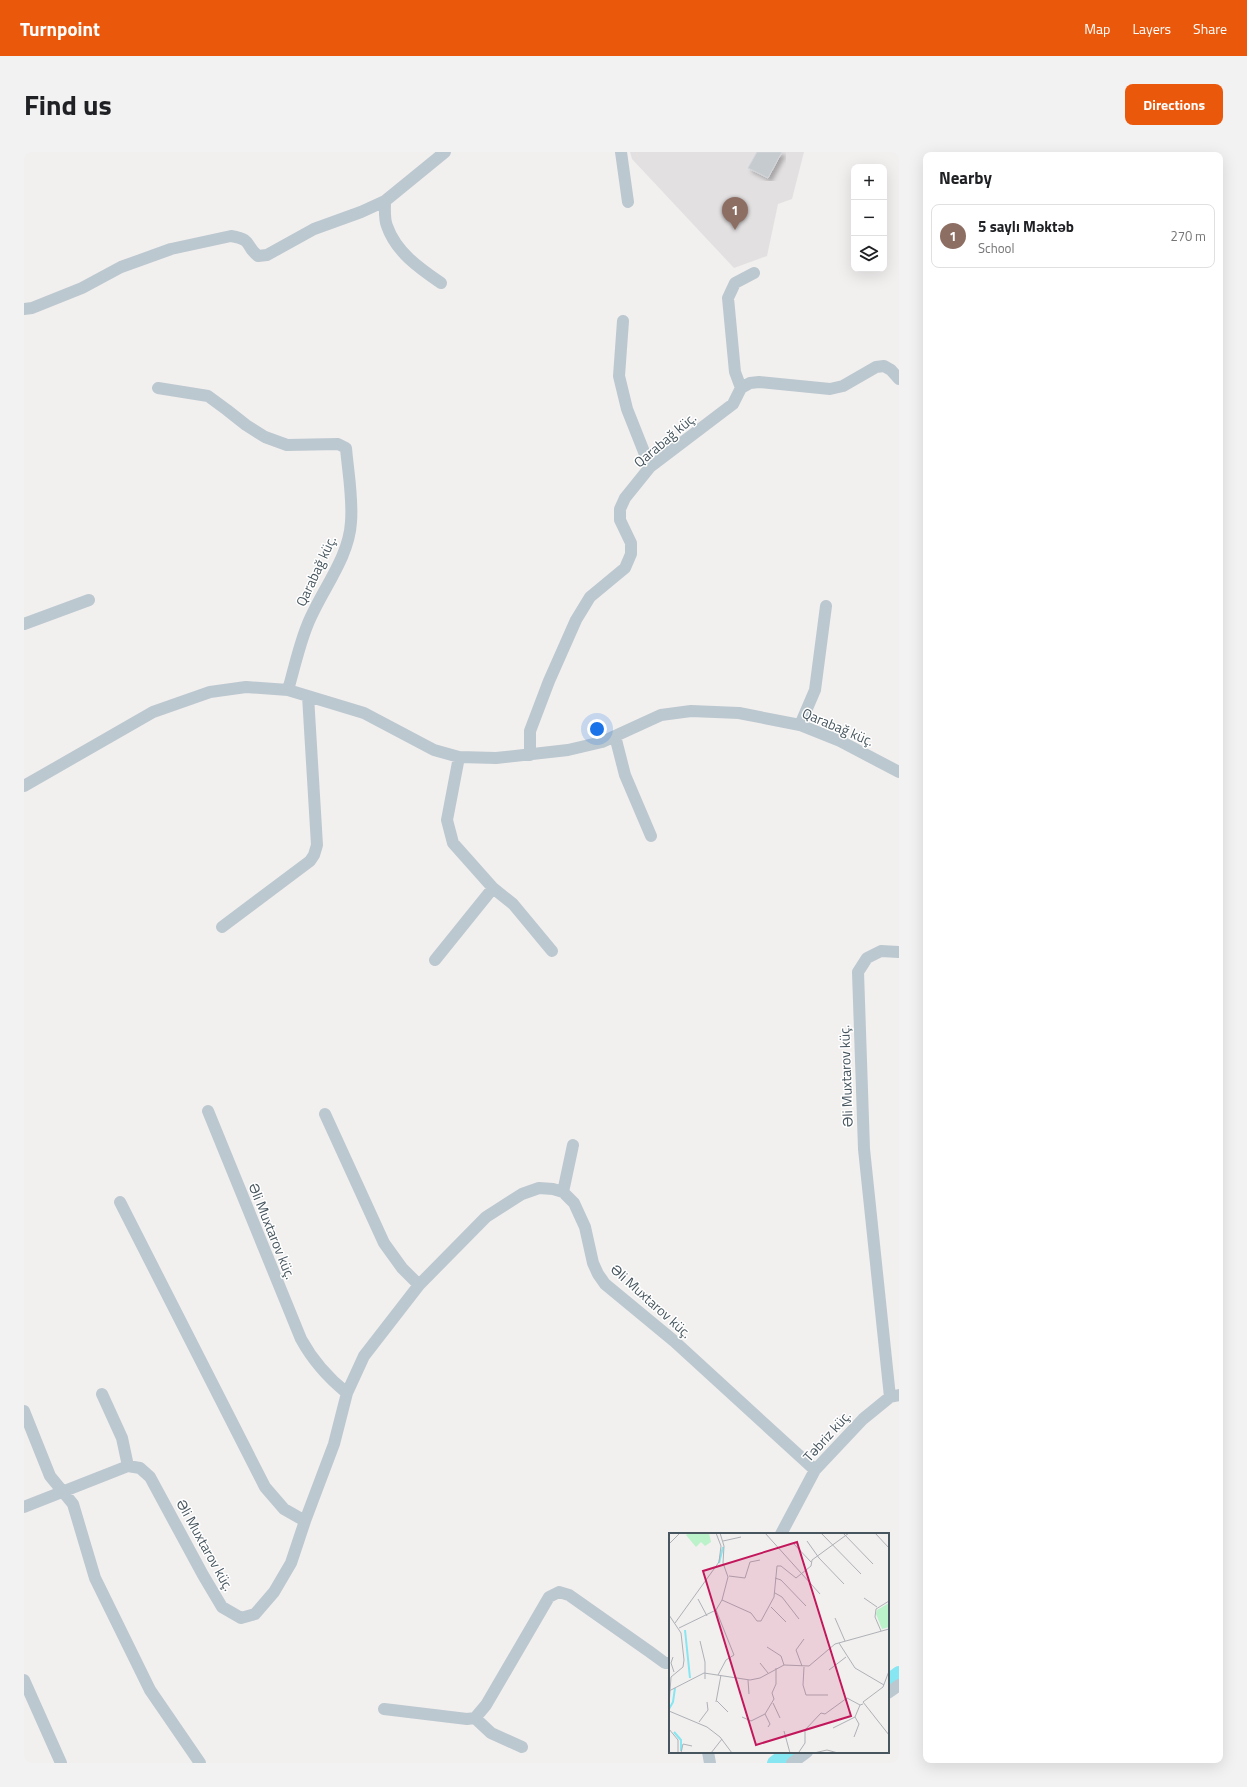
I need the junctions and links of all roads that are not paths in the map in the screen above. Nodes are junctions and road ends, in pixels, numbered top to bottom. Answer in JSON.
{"nodes":[{"id":1,"x":445,"y":152,"type":"edge"},
{"id":2,"x":621,"y":152,"type":"edge"},
{"id":3,"x":385,"y":201,"type":"junction"},
{"id":4,"x":628,"y":202,"type":"dead end"},
{"id":5,"x":754,"y":273,"type":"dead end"},
{"id":6,"x":441,"y":283,"type":"dead end"},
{"id":7,"x":24,"y":308,"type":"edge"},
{"id":8,"x":623,"y":321,"type":"dead end"},
{"id":9,"x":899,"y":378,"type":"edge"},
{"id":10,"x":158,"y":388,"type":"dead end"},
{"id":11,"x":741,"y":388,"type":"junction"},
{"id":12,"x":650,"y":468,"type":"junction"},
{"id":13,"x":89,"y":600,"type":"dead end"},
{"id":14,"x":826,"y":606,"type":"dead end"},
{"id":15,"x":24,"y":624,"type":"edge"},
{"id":16,"x":288,"y":690,"type":"junction"},
{"id":17,"x":308,"y":696,"type":"junction"},
{"id":18,"x":800,"y":725,"type":"junction"},
{"id":19,"x":615,"y":736,"type":"junction"},
{"id":20,"x":530,"y":755,"type":"junction"},
{"id":21,"x":459,"y":757,"type":"junction"},
{"id":22,"x":899,"y":772,"type":"edge"},
{"id":23,"x":24,"y":786,"type":"edge"},
{"id":24,"x":651,"y":836,"type":"dead end"},
{"id":25,"x":493,"y":888,"type":"junction"},
{"id":26,"x":222,"y":927,"type":"dead end"},
{"id":27,"x":552,"y":951,"type":"dead end"},
{"id":28,"x":899,"y":952,"type":"edge"},
{"id":29,"x":435,"y":960,"type":"dead end"},
{"id":30,"x":208,"y":1111,"type":"dead end"},
{"id":31,"x":325,"y":1114,"type":"dead end"},
{"id":32,"x":573,"y":1145,"type":"dead end"},
{"id":33,"x":563,"y":1192,"type":"junction"},
{"id":34,"x":120,"y":1202,"type":"dead end"},
{"id":35,"x":419,"y":1285,"type":"junction"},
{"id":36,"x":347,"y":1393,"type":"junction"},
{"id":37,"x":102,"y":1394,"type":"dead end"},
{"id":38,"x":895,"y":1396,"type":"edge"},
{"id":39,"x":24,"y":1411,"type":"edge"},
{"id":40,"x":128,"y":1466,"type":"junction"},
{"id":41,"x":815,"y":1470,"type":"junction"},
{"id":42,"x":63,"y":1492,"type":"junction"},
{"id":43,"x":24,"y":1507,"type":"edge"},
{"id":44,"x":305,"y":1521,"type":"junction"},
{"id":45,"x":782,"y":1533,"type":"edge"},
{"id":46,"x":669,"y":1663,"type":"edge"},
{"id":47,"x":24,"y":1680,"type":"edge"},
{"id":48,"x":899,"y":1685,"type":"edge"},
{"id":49,"x":889,"y":1692,"type":"edge"},
{"id":50,"x":384,"y":1708,"type":"dead end"},
{"id":51,"x":475,"y":1718,"type":"junction"},
{"id":52,"x":522,"y":1747,"type":"dead end"},
{"id":53,"x":708,"y":1753,"type":"edge"},
{"id":54,"x":806,"y":1753,"type":"edge"},
{"id":55,"x":61,"y":1763,"type":"edge"},
{"id":56,"x":200,"y":1763,"type":"edge"},
{"id":57,"x":710,"y":1763,"type":"edge"},
{"id":58,"x":792,"y":1763,"type":"edge"}],
"edges":[{"from":1,"to":3,"type":"street"},
{"from":2,"to":4,"type":"street"},
{"from":3,"to":6,"type":"street"},
{"from":3,"to":7,"type":"street"},
{"from":5,"to":11,"type":"street"},
{"from":8,"to":12,"type":"street"},
{"from":9,"to":11,"type":"street"},
{"from":10,"to":16,"type":"street","name":"Qarabağ küç."},
{"from":11,"to":12,"type":"street","name":"Qarabağ küç."},
{"from":12,"to":20,"type":"street","name":"Qarabağ küç."},
{"from":13,"to":15,"type":"street"},
{"from":14,"to":18,"type":"street"},
{"from":16,"to":17,"type":"street","name":"Qarabağ küç."},
{"from":16,"to":23,"type":"street","name":"Qarabağ küç."},
{"from":17,"to":21,"type":"street","name":"Qarabağ küç."},
{"from":17,"to":26,"type":"street"},
{"from":18,"to":19,"type":"street","name":"Qarabağ küç."},
{"from":18,"to":22,"type":"street","name":"Qarabağ küç."},
{"from":19,"to":20,"type":"street","name":"Qarabağ küç."},
{"from":19,"to":24,"type":"street"},
{"from":20,"to":21,"type":"street","name":"Qarabağ küç."},
{"from":21,"to":25,"type":"street"},
{"from":25,"to":27,"type":"street"},
{"from":25,"to":29,"type":"street"},
{"from":28,"to":38,"type":"street","name":"Əli Muxtarov küç."},
{"from":30,"to":36,"type":"street","name":"Əli Muxtarov küç."},
{"from":31,"to":35,"type":"street"},
{"from":32,"to":33,"type":"street"},
{"from":33,"to":35,"type":"street","name":"Əli Muxtarov küç."},
{"from":33,"to":41,"type":"street","name":"Əli Muxtarov küç."},
{"from":34,"to":44,"type":"street"},
{"from":35,"to":36,"type":"street","name":"Əli Muxtarov küç."},
{"from":36,"to":44,"type":"street","name":"Əli Muxtarov küç."},
{"from":37,"to":40,"type":"street"},
{"from":38,"to":41,"type":"street","name":"Təbriz küç."},
{"from":39,"to":42,"type":"street"},
{"from":40,"to":42,"type":"street"},
{"from":40,"to":44,"type":"street","name":"Əli Muxtarov küç."},
{"from":41,"to":45,"type":"street","name":"Təbriz küç."},
{"from":42,"to":43,"type":"street"},
{"from":42,"to":56,"type":"street"},
{"from":46,"to":51,"type":"street"},
{"from":47,"to":55,"type":"street"},
{"from":48,"to":49,"type":"street"},
{"from":50,"to":51,"type":"street"},
{"from":51,"to":52,"type":"street"},
{"from":53,"to":57,"type":"street"},
{"from":54,"to":58,"type":"street"}]}
